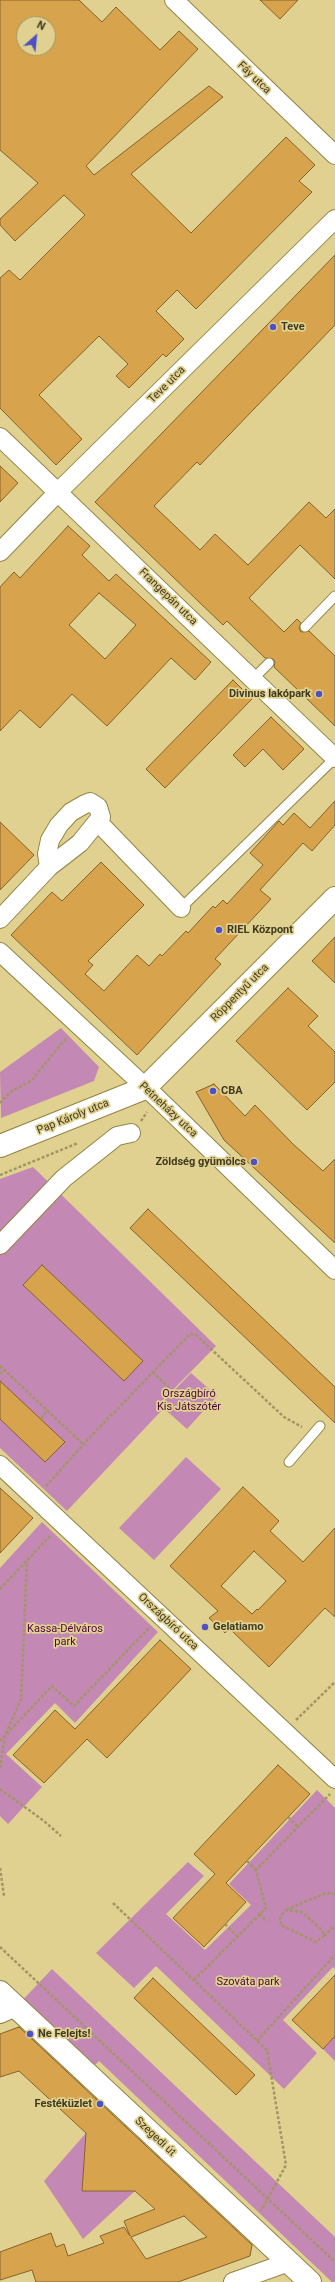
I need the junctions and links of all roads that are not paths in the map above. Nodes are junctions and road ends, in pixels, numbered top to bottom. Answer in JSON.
{"nodes":[{"id":1,"x":174,"y":0,"type":"edge"},
{"id":2,"x":335,"y":155,"type":"edge"},
{"id":3,"x":335,"y":219,"type":"edge"},
{"id":4,"x":0,"y":437,"type":"edge"},
{"id":5,"x":59,"y":491,"type":"junction"},
{"id":6,"x":3,"y":544,"type":"edge"},
{"id":7,"x":335,"y":596,"type":"edge"},
{"id":8,"x":304,"y":627,"type":"dead end"},
{"id":9,"x":269,"y":663,"type":"dead end"},
{"id":10,"x":253,"y":679,"type":"junction"},
{"id":11,"x":335,"y":758,"type":"edge"},
{"id":12,"x":98,"y":822,"type":"junction"},
{"id":13,"x":49,"y":867,"type":"junction"},
{"id":14,"x":335,"y":898,"type":"edge"},
{"id":15,"x":181,"y":908,"type":"joint"},
{"id":16,"x":0,"y":919,"type":"edge"},
{"id":17,"x":0,"y":952,"type":"edge"},
{"id":18,"x":151,"y":1093,"type":"junction"},
{"id":19,"x":131,"y":1133,"type":"road end"},
{"id":20,"x":0,"y":1146,"type":"edge"},
{"id":21,"x":0,"y":1245,"type":"edge"},
{"id":22,"x":335,"y":1270,"type":"edge"},
{"id":23,"x":317,"y":1429,"type":"road end"},
{"id":24,"x":289,"y":1462,"type":"dead end"},
{"id":25,"x":0,"y":1465,"type":"edge"},
{"id":26,"x":335,"y":1779,"type":"edge"},
{"id":27,"x":0,"y":1992,"type":"edge"},
{"id":28,"x":8,"y":2011,"type":"edge"},
{"id":29,"x":289,"y":2262,"type":"junction"},
{"id":30,"x":233,"y":2282,"type":"edge"},
{"id":31,"x":310,"y":2282,"type":"edge"}],
"edges":[{"from":1,"to":2,"type":"street","name":"Fáy utca"},
{"from":3,"to":5,"type":"street","name":"Teve utca"},
{"from":4,"to":5,"type":"street","name":"Frangepán utca"},
{"from":5,"to":6,"type":"street","name":"Teve utca"},
{"from":5,"to":10,"type":"street","name":"Frangepán utca"},
{"from":7,"to":8,"type":"lane"},
{"from":9,"to":10,"type":"lane"},
{"from":10,"to":11,"type":"street","name":"Frangepán utca"},
{"from":11,"to":15,"type":"lane"},
{"from":12,"to":13,"type":"street"},
{"from":12,"to":13,"type":"street"},
{"from":12,"to":15,"type":"street"},
{"from":13,"to":16,"type":"street"},
{"from":14,"to":18,"type":"street","name":"Röppentyű utca"},
{"from":17,"to":18,"type":"street","name":"Petneházy utca"},
{"from":18,"to":20,"type":"street","name":"Pap Károly utca"},
{"from":18,"to":22,"type":"street","name":"Petneházy utca"},
{"from":19,"to":21,"type":"street"},
{"from":23,"to":24,"type":"lane"},
{"from":25,"to":26,"type":"street","name":"Országbíró utca"},
{"from":27,"to":28,"type":"street","name":"Szegedi út"},
{"from":28,"to":29,"type":"street","name":"Szegedi út"},
{"from":29,"to":30,"type":"street"},
{"from":29,"to":31,"type":"street","name":"Szegedi út"}]}
